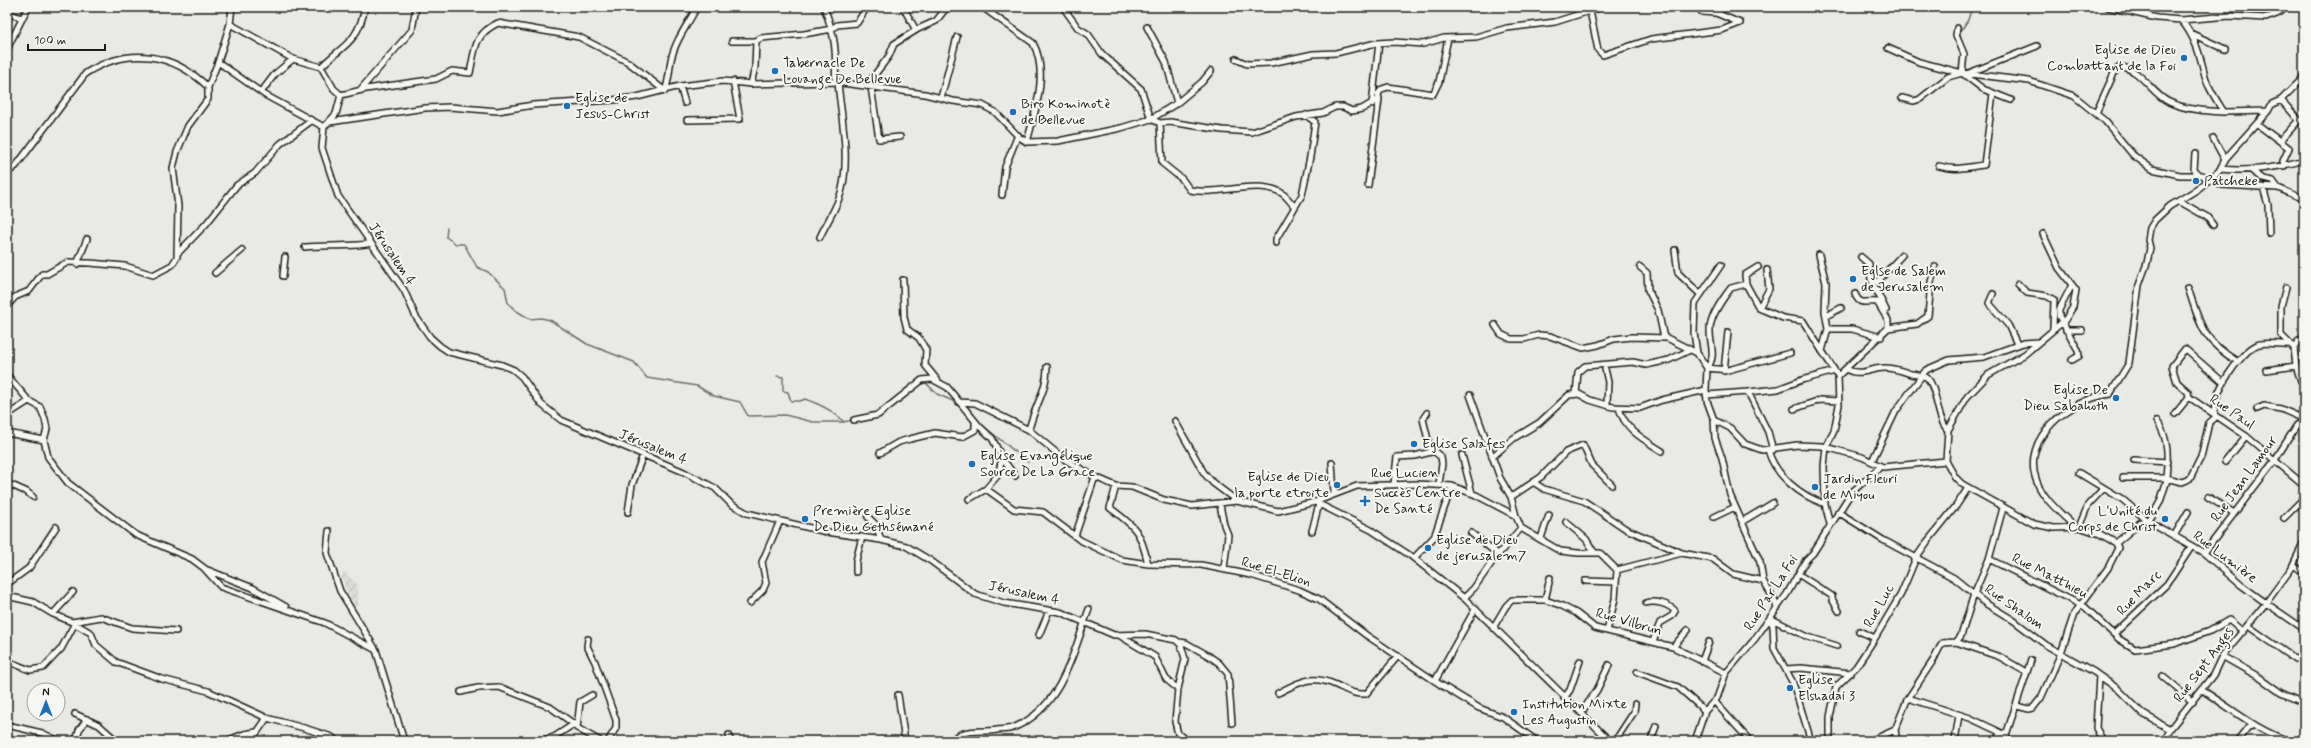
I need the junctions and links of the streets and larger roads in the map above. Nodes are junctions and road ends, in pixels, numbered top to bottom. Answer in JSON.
{"nodes":[{"id":1,"x":28,"y":7,"type":"edge"},
{"id":2,"x":232,"y":7,"type":"edge"},
{"id":3,"x":365,"y":7,"type":"edge"},
{"id":4,"x":416,"y":7,"type":"edge"},
{"id":5,"x":697,"y":7,"type":"edge"},
{"id":6,"x":824,"y":7,"type":"edge"},
{"id":7,"x":867,"y":7,"type":"edge"},
{"id":8,"x":909,"y":7,"type":"edge"},
{"id":9,"x":947,"y":7,"type":"edge"},
{"id":10,"x":982,"y":7,"type":"edge"},
{"id":11,"x":1063,"y":7,"type":"edge"},
{"id":12,"x":1602,"y":7,"type":"edge"},
{"id":13,"x":1696,"y":7,"type":"edge"},
{"id":14,"x":1725,"y":7,"type":"edge"},
{"id":15,"x":2108,"y":7,"type":"edge"},
{"id":16,"x":2287,"y":7,"type":"edge"},
{"id":17,"x":1590,"y":11,"type":"junction"},
{"id":18,"x":7,"y":13,"type":"edge"},
{"id":19,"x":1716,"y":13,"type":"junction"},
{"id":20,"x":22,"y":18,"type":"junction"},
{"id":21,"x":2181,"y":20,"type":"junction"},
{"id":22,"x":230,"y":24,"type":"junction"},
{"id":23,"x":1147,"y":27,"type":"dead end"},
{"id":24,"x":1957,"y":28,"type":"dead end"},
{"id":25,"x":832,"y":29,"type":"junction"},
{"id":26,"x":916,"y":30,"type":"junction"},
{"id":27,"x":2190,"y":33,"type":"junction"},
{"id":28,"x":957,"y":37,"type":"dead end"},
{"id":29,"x":1448,"y":38,"type":"junction"},
{"id":30,"x":732,"y":41,"type":"dead end"},
{"id":31,"x":756,"y":41,"type":"junction"},
{"id":32,"x":1379,"y":43,"type":"junction"},
{"id":33,"x":2037,"y":46,"type":"dead end"},
{"id":34,"x":1888,"y":48,"type":"dead end"},
{"id":35,"x":2225,"y":49,"type":"dead end"},
{"id":36,"x":7,"y":53,"type":"edge"},
{"id":37,"x":293,"y":59,"type":"junction"},
{"id":38,"x":1236,"y":60,"type":"dead end"},
{"id":39,"x":218,"y":62,"type":"junction"},
{"id":40,"x":321,"y":67,"type":"junction"},
{"id":41,"x":1211,"y":70,"type":"dead end"},
{"id":42,"x":1962,"y":73,"type":"junction"},
{"id":43,"x":1969,"y":74,"type":"junction"},
{"id":44,"x":2304,"y":77,"type":"edge"},
{"id":45,"x":733,"y":81,"type":"junction"},
{"id":46,"x":837,"y":82,"type":"junction"},
{"id":47,"x":751,"y":84,"type":"junction"},
{"id":48,"x":680,"y":86,"type":"junction"},
{"id":49,"x":869,"y":86,"type":"junction"},
{"id":50,"x":208,"y":87,"type":"junction"},
{"id":51,"x":360,"y":90,"type":"junction"},
{"id":52,"x":262,"y":91,"type":"junction"},
{"id":53,"x":665,"y":91,"type":"junction"},
{"id":54,"x":1993,"y":93,"type":"junction"},
{"id":55,"x":341,"y":95,"type":"junction"},
{"id":56,"x":941,"y":98,"type":"junction"},
{"id":57,"x":1902,"y":98,"type":"dead end"},
{"id":58,"x":1379,"y":99,"type":"junction"},
{"id":59,"x":2011,"y":100,"type":"dead end"},
{"id":60,"x":2281,"y":100,"type":"junction"},
{"id":61,"x":685,"y":103,"type":"dead end"},
{"id":62,"x":1177,"y":103,"type":"junction"},
{"id":63,"x":1372,"y":104,"type":"junction"},
{"id":64,"x":2268,"y":111,"type":"junction"},
{"id":65,"x":2224,"y":112,"type":"junction"},
{"id":66,"x":2096,"y":113,"type":"junction"},
{"id":67,"x":1306,"y":115,"type":"junction"},
{"id":68,"x":1151,"y":119,"type":"junction"},
{"id":69,"x":687,"y":120,"type":"dead end"},
{"id":70,"x":311,"y":121,"type":"junction"},
{"id":71,"x":330,"y":122,"type":"junction"},
{"id":72,"x":1160,"y":123,"type":"junction"},
{"id":73,"x":2257,"y":124,"type":"junction"},
{"id":74,"x":324,"y":127,"type":"junction"},
{"id":75,"x":1018,"y":135,"type":"junction"},
{"id":76,"x":900,"y":137,"type":"dead end"},
{"id":77,"x":2213,"y":138,"type":"dead end"},
{"id":78,"x":2280,"y":141,"type":"junction"},
{"id":79,"x":1027,"y":142,"type":"junction"},
{"id":80,"x":2195,"y":154,"type":"dead end"},
{"id":81,"x":2225,"y":160,"type":"junction"},
{"id":82,"x":2304,"y":160,"type":"edge"},
{"id":83,"x":1939,"y":166,"type":"dead end"},
{"id":84,"x":2284,"y":166,"type":"junction"},
{"id":85,"x":2221,"y":169,"type":"junction"},
{"id":86,"x":2251,"y":170,"type":"junction"},
{"id":87,"x":7,"y":173,"type":"edge"},
{"id":88,"x":2198,"y":174,"type":"junction"},
{"id":89,"x":2209,"y":179,"type":"junction"},
{"id":90,"x":1368,"y":185,"type":"dead end"},
{"id":91,"x":2263,"y":187,"type":"junction"},
{"id":92,"x":2278,"y":188,"type":"junction"},
{"id":93,"x":1002,"y":195,"type":"dead end"},
{"id":94,"x":2304,"y":199,"type":"edge"},
{"id":95,"x":2179,"y":200,"type":"junction"},
{"id":96,"x":1295,"y":207,"type":"junction"},
{"id":97,"x":2213,"y":224,"type":"dead end"},
{"id":98,"x":2043,"y":234,"type":"dead end"},
{"id":99,"x":2269,"y":234,"type":"dead end"},
{"id":100,"x":820,"y":236,"type":"dead end"},
{"id":101,"x":88,"y":239,"type":"dead end"},
{"id":102,"x":370,"y":243,"type":"junction"},
{"id":103,"x":1276,"y":243,"type":"dead end"},
{"id":104,"x":305,"y":247,"type":"dead end"},
{"id":105,"x":242,"y":250,"type":"dead end"},
{"id":106,"x":1675,"y":250,"type":"dead end"},
{"id":107,"x":1819,"y":255,"type":"dead end"},
{"id":108,"x":1902,"y":255,"type":"dead end"},
{"id":109,"x":177,"y":257,"type":"junction"},
{"id":110,"x":285,"y":257,"type":"dead end"},
{"id":111,"x":1861,"y":258,"type":"dead end"},
{"id":112,"x":78,"y":264,"type":"junction"},
{"id":113,"x":1721,"y":265,"type":"dead end"},
{"id":114,"x":1640,"y":267,"type":"dead end"},
{"id":115,"x":1758,"y":267,"type":"dead end"},
{"id":116,"x":1935,"y":267,"type":"dead end"},
{"id":117,"x":1768,"y":270,"type":"dead end"},
{"id":118,"x":215,"y":273,"type":"dead end"},
{"id":119,"x":283,"y":276,"type":"dead end"},
{"id":120,"x":904,"y":280,"type":"dead end"},
{"id":121,"x":1873,"y":282,"type":"junction"},
{"id":122,"x":1746,"y":284,"type":"junction"},
{"id":123,"x":2018,"y":284,"type":"dead end"},
{"id":124,"x":2072,"y":285,"type":"junction"},
{"id":125,"x":2286,"y":286,"type":"dead end"},
{"id":126,"x":2188,"y":288,"type":"dead end"},
{"id":127,"x":1700,"y":294,"type":"junction"},
{"id":128,"x":1855,"y":294,"type":"dead end"},
{"id":129,"x":1993,"y":294,"type":"dead end"},
{"id":130,"x":7,"y":306,"type":"edge"},
{"id":131,"x":1759,"y":308,"type":"junction"},
{"id":132,"x":1841,"y":308,"type":"dead end"},
{"id":133,"x":1826,"y":316,"type":"junction"},
{"id":134,"x":1886,"y":316,"type":"junction"},
{"id":135,"x":2060,"y":322,"type":"junction"},
{"id":136,"x":1495,"y":325,"type":"dead end"},
{"id":137,"x":1888,"y":328,"type":"junction"},
{"id":138,"x":1828,"y":329,"type":"junction"},
{"id":139,"x":2053,"y":329,"type":"junction"},
{"id":140,"x":2066,"y":330,"type":"junction"},
{"id":141,"x":2082,"y":330,"type":"dead end"},
{"id":142,"x":1728,"y":332,"type":"dead end"},
{"id":143,"x":2281,"y":335,"type":"junction"},
{"id":144,"x":1881,"y":337,"type":"junction"},
{"id":145,"x":1664,"y":338,"type":"junction"},
{"id":146,"x":2304,"y":339,"type":"edge"},
{"id":147,"x":2038,"y":342,"type":"junction"},
{"id":148,"x":2017,"y":344,"type":"junction"},
{"id":149,"x":2279,"y":345,"type":"junction"},
{"id":150,"x":2292,"y":346,"type":"junction"},
{"id":151,"x":1690,"y":350,"type":"junction"},
{"id":152,"x":1822,"y":351,"type":"junction"},
{"id":153,"x":1696,"y":352,"type":"junction"},
{"id":154,"x":1790,"y":354,"type":"dead end"},
{"id":155,"x":2072,"y":360,"type":"dead end"},
{"id":156,"x":2238,"y":362,"type":"junction"},
{"id":157,"x":2296,"y":366,"type":"junction"},
{"id":158,"x":1047,"y":367,"type":"dead end"},
{"id":159,"x":1707,"y":368,"type":"junction"},
{"id":160,"x":1605,"y":369,"type":"dead end"},
{"id":161,"x":1846,"y":369,"type":"junction"},
{"id":162,"x":2266,"y":370,"type":"dead end"},
{"id":163,"x":1724,"y":371,"type":"junction"},
{"id":164,"x":1835,"y":371,"type":"junction"},
{"id":165,"x":7,"y":375,"type":"edge"},
{"id":166,"x":1838,"y":376,"type":"junction"},
{"id":167,"x":1921,"y":376,"type":"junction"},
{"id":168,"x":938,"y":381,"type":"junction"},
{"id":169,"x":2303,"y":381,"type":"edge"},
{"id":170,"x":2224,"y":383,"type":"junction"},
{"id":171,"x":1748,"y":392,"type":"junction"},
{"id":172,"x":1706,"y":393,"type":"junction"},
{"id":173,"x":1576,"y":394,"type":"junction"},
{"id":174,"x":1470,"y":395,"type":"dead end"},
{"id":175,"x":2189,"y":398,"type":"junction"},
{"id":176,"x":29,"y":401,"type":"junction"},
{"id":177,"x":1839,"y":401,"type":"junction"},
{"id":178,"x":959,"y":402,"type":"junction"},
{"id":179,"x":1606,"y":404,"type":"junction"},
{"id":180,"x":1619,"y":408,"type":"junction"},
{"id":181,"x":1794,"y":409,"type":"dead end"},
{"id":182,"x":2257,"y":409,"type":"dead end"},
{"id":183,"x":1428,"y":413,"type":"dead end"},
{"id":184,"x":2215,"y":413,"type":"junction"},
{"id":185,"x":2175,"y":414,"type":"dead end"},
{"id":186,"x":7,"y":415,"type":"edge"},
{"id":187,"x":854,"y":420,"type":"dead end"},
{"id":188,"x":1714,"y":420,"type":"junction"},
{"id":189,"x":2304,"y":420,"type":"edge"},
{"id":190,"x":975,"y":421,"type":"junction"},
{"id":191,"x":1175,"y":421,"type":"dead end"},
{"id":192,"x":2157,"y":421,"type":"dead end"},
{"id":193,"x":1029,"y":430,"type":"junction"},
{"id":194,"x":1948,"y":430,"type":"junction"},
{"id":195,"x":7,"y":433,"type":"edge"},
{"id":196,"x":2246,"y":436,"type":"junction"},
{"id":197,"x":44,"y":440,"type":"junction"},
{"id":198,"x":1826,"y":448,"type":"junction"},
{"id":199,"x":1771,"y":450,"type":"junction"},
{"id":200,"x":1435,"y":451,"type":"junction"},
{"id":201,"x":1662,"y":451,"type":"dead end"},
{"id":202,"x":880,"y":453,"type":"dead end"},
{"id":203,"x":643,"y":455,"type":"junction"},
{"id":204,"x":1462,"y":455,"type":"dead end"},
{"id":205,"x":1492,"y":457,"type":"junction"},
{"id":206,"x":1002,"y":458,"type":"junction"},
{"id":207,"x":2134,"y":460,"type":"dead end"},
{"id":208,"x":2275,"y":460,"type":"junction"},
{"id":209,"x":1872,"y":461,"type":"junction"},
{"id":210,"x":1946,"y":462,"type":"junction"},
{"id":211,"x":2168,"y":462,"type":"junction"},
{"id":212,"x":2225,"y":462,"type":"dead end"},
{"id":213,"x":1332,"y":463,"type":"dead end"},
{"id":214,"x":1880,"y":467,"type":"junction"},
{"id":215,"x":2079,"y":473,"type":"dead end"},
{"id":216,"x":1015,"y":476,"type":"dead end"},
{"id":217,"x":1095,"y":478,"type":"junction"},
{"id":218,"x":2123,"y":478,"type":"dead end"},
{"id":219,"x":2167,"y":479,"type":"junction"},
{"id":220,"x":1533,"y":482,"type":"junction"},
{"id":221,"x":7,"y":483,"type":"edge"},
{"id":222,"x":1394,"y":484,"type":"junction"},
{"id":223,"x":1439,"y":484,"type":"junction"},
{"id":224,"x":1612,"y":485,"type":"dead end"},
{"id":225,"x":2304,"y":485,"type":"edge"},
{"id":226,"x":1116,"y":486,"type":"junction"},
{"id":227,"x":1452,"y":486,"type":"junction"},
{"id":228,"x":986,"y":488,"type":"junction"},
{"id":229,"x":1968,"y":488,"type":"junction"},
{"id":230,"x":2104,"y":488,"type":"junction"},
{"id":231,"x":1334,"y":493,"type":"junction"},
{"id":232,"x":1472,"y":493,"type":"junction"},
{"id":233,"x":2208,"y":496,"type":"dead end"},
{"id":234,"x":33,"y":497,"type":"dead end"},
{"id":235,"x":1511,"y":497,"type":"junction"},
{"id":236,"x":2304,"y":498,"type":"edge"},
{"id":237,"x":969,"y":499,"type":"dead end"},
{"id":238,"x":1237,"y":502,"type":"junction"},
{"id":239,"x":1317,"y":503,"type":"junction"},
{"id":240,"x":1773,"y":503,"type":"dead end"},
{"id":241,"x":1825,"y":504,"type":"junction"},
{"id":242,"x":1220,"y":505,"type":"junction"},
{"id":243,"x":1735,"y":507,"type":"junction"},
{"id":244,"x":2003,"y":508,"type":"junction"},
{"id":245,"x":628,"y":512,"type":"dead end"},
{"id":246,"x":1838,"y":512,"type":"junction"},
{"id":247,"x":2188,"y":512,"type":"dead end"},
{"id":248,"x":2234,"y":513,"type":"junction"},
{"id":249,"x":1550,"y":515,"type":"dead end"},
{"id":250,"x":1516,"y":516,"type":"junction"},
{"id":251,"x":868,"y":517,"type":"dead end"},
{"id":252,"x":1714,"y":517,"type":"dead end"},
{"id":253,"x":2284,"y":518,"type":"dead end"},
{"id":254,"x":1743,"y":521,"type":"junction"},
{"id":255,"x":2148,"y":521,"type":"junction"},
{"id":256,"x":780,"y":522,"type":"junction"},
{"id":257,"x":1566,"y":522,"type":"dead end"},
{"id":258,"x":1830,"y":524,"type":"junction"},
{"id":259,"x":56,"y":527,"type":"dead end"},
{"id":260,"x":2077,"y":527,"type":"junction"},
{"id":261,"x":1521,"y":528,"type":"junction"},
{"id":262,"x":329,"y":531,"type":"dead end"},
{"id":263,"x":1312,"y":531,"type":"dead end"},
{"id":264,"x":1471,"y":533,"type":"dead end"},
{"id":265,"x":1075,"y":536,"type":"junction"},
{"id":266,"x":2174,"y":536,"type":"junction"},
{"id":267,"x":862,"y":537,"type":"junction"},
{"id":268,"x":1541,"y":538,"type":"junction"},
{"id":269,"x":881,"y":540,"type":"junction"},
{"id":270,"x":2304,"y":542,"type":"edge"},
{"id":271,"x":2116,"y":543,"type":"junction"},
{"id":272,"x":2192,"y":546,"type":"junction"},
{"id":273,"x":1594,"y":552,"type":"junction"},
{"id":274,"x":1682,"y":553,"type":"junction"},
{"id":275,"x":2204,"y":553,"type":"junction"},
{"id":276,"x":1498,"y":554,"type":"junction"},
{"id":277,"x":1414,"y":558,"type":"junction"},
{"id":278,"x":1916,"y":558,"type":"junction"},
{"id":279,"x":1989,"y":559,"type":"junction"},
{"id":280,"x":1148,"y":564,"type":"junction"},
{"id":281,"x":2294,"y":565,"type":"junction"},
{"id":282,"x":204,"y":568,"type":"junction"},
{"id":283,"x":1224,"y":569,"type":"junction"},
{"id":284,"x":1616,"y":570,"type":"junction"},
{"id":285,"x":856,"y":572,"type":"dead end"},
{"id":286,"x":2304,"y":573,"type":"edge"},
{"id":287,"x":1798,"y":574,"type":"junction"},
{"id":288,"x":1550,"y":578,"type":"dead end"},
{"id":289,"x":1585,"y":581,"type":"dead end"},
{"id":290,"x":1616,"y":582,"type":"junction"},
{"id":291,"x":1763,"y":582,"type":"junction"},
{"id":292,"x":7,"y":584,"type":"edge"},
{"id":293,"x":73,"y":592,"type":"dead end"},
{"id":294,"x":67,"y":594,"type":"dead end"},
{"id":295,"x":1974,"y":594,"type":"junction"},
{"id":296,"x":7,"y":596,"type":"edge"},
{"id":297,"x":1464,"y":598,"type":"junction"},
{"id":298,"x":1545,"y":600,"type":"junction"},
{"id":299,"x":750,"y":603,"type":"dead end"},
{"id":300,"x":1646,"y":603,"type":"dead end"},
{"id":301,"x":2266,"y":603,"type":"junction"},
{"id":302,"x":2080,"y":605,"type":"junction"},
{"id":303,"x":1777,"y":608,"type":"junction"},
{"id":304,"x":1089,"y":609,"type":"dead end"},
{"id":305,"x":1049,"y":611,"type":"junction"},
{"id":306,"x":1474,"y":611,"type":"junction"},
{"id":307,"x":1839,"y":611,"type":"dead end"},
{"id":308,"x":294,"y":612,"type":"junction"},
{"id":309,"x":53,"y":614,"type":"junction"},
{"id":310,"x":1770,"y":618,"type":"junction"},
{"id":311,"x":73,"y":623,"type":"junction"},
{"id":312,"x":1083,"y":624,"type":"junction"},
{"id":313,"x":2248,"y":626,"type":"junction"},
{"id":314,"x":1493,"y":628,"type":"junction"},
{"id":315,"x":2304,"y":629,"type":"edge"},
{"id":316,"x":176,"y":630,"type":"dead end"},
{"id":317,"x":1688,"y":630,"type":"dead end"},
{"id":318,"x":1860,"y":630,"type":"dead end"},
{"id":319,"x":1607,"y":631,"type":"junction"},
{"id":320,"x":2243,"y":632,"type":"junction"},
{"id":321,"x":1119,"y":634,"type":"junction"},
{"id":322,"x":2114,"y":634,"type":"junction"},
{"id":323,"x":1039,"y":635,"type":"dead end"},
{"id":324,"x":1875,"y":638,"type":"junction"},
{"id":325,"x":588,"y":639,"type":"dead end"},
{"id":326,"x":1653,"y":641,"type":"junction"},
{"id":327,"x":1180,"y":642,"type":"junction"},
{"id":328,"x":1709,"y":642,"type":"dead end"},
{"id":329,"x":1956,"y":642,"type":"junction"},
{"id":330,"x":1837,"y":646,"type":"dead end"},
{"id":331,"x":1673,"y":647,"type":"junction"},
{"id":332,"x":376,"y":650,"type":"junction"},
{"id":333,"x":2061,"y":653,"type":"junction"},
{"id":334,"x":1398,"y":656,"type":"junction"},
{"id":335,"x":2222,"y":656,"type":"junction"},
{"id":336,"x":2295,"y":659,"type":"dead end"},
{"id":337,"x":2031,"y":660,"type":"dead end"},
{"id":338,"x":7,"y":661,"type":"edge"},
{"id":339,"x":1580,"y":661,"type":"dead end"},
{"id":340,"x":1702,"y":661,"type":"junction"},
{"id":341,"x":1609,"y":665,"type":"dead end"},
{"id":342,"x":1786,"y":669,"type":"junction"},
{"id":343,"x":1637,"y":672,"type":"dead end"},
{"id":344,"x":2026,"y":672,"type":"junction"},
{"id":345,"x":1726,"y":673,"type":"junction"},
{"id":346,"x":1851,"y":673,"type":"junction"},
{"id":347,"x":2099,"y":676,"type":"junction"},
{"id":348,"x":2162,"y":676,"type":"dead end"},
{"id":349,"x":1435,"y":681,"type":"junction"},
{"id":350,"x":1178,"y":688,"type":"junction"},
{"id":351,"x":2202,"y":690,"type":"junction"},
{"id":352,"x":461,"y":692,"type":"dead end"},
{"id":353,"x":1278,"y":693,"type":"dead end"},
{"id":354,"x":592,"y":695,"type":"dead end"},
{"id":355,"x":898,"y":695,"type":"dead end"},
{"id":356,"x":1564,"y":698,"type":"junction"},
{"id":357,"x":1908,"y":698,"type":"junction"},
{"id":358,"x":1714,"y":701,"type":"junction"},
{"id":359,"x":2192,"y":702,"type":"junction"},
{"id":360,"x":2304,"y":703,"type":"edge"},
{"id":361,"x":1635,"y":704,"type":"dead end"},
{"id":362,"x":2017,"y":706,"type":"junction"},
{"id":363,"x":1705,"y":711,"type":"junction"},
{"id":364,"x":1581,"y":713,"type":"junction"},
{"id":365,"x":75,"y":714,"type":"dead end"},
{"id":366,"x":1959,"y":715,"type":"junction"},
{"id":367,"x":268,"y":718,"type":"junction"},
{"id":368,"x":87,"y":719,"type":"junction"},
{"id":369,"x":1232,"y":723,"type":"dead end"},
{"id":370,"x":7,"y":725,"type":"edge"},
{"id":371,"x":576,"y":726,"type":"junction"},
{"id":372,"x":1656,"y":726,"type":"dead end"},
{"id":373,"x":2253,"y":726,"type":"junction"},
{"id":374,"x":2170,"y":729,"type":"junction"},
{"id":375,"x":1895,"y":730,"type":"junction"},
{"id":376,"x":256,"y":732,"type":"junction"},
{"id":377,"x":2004,"y":734,"type":"junction"},
{"id":378,"x":903,"y":738,"type":"edge"},
{"id":379,"x":555,"y":739,"type":"edge"},
{"id":380,"x":59,"y":741,"type":"edge"},
{"id":381,"x":76,"y":741,"type":"edge"},
{"id":382,"x":117,"y":741,"type":"edge"},
{"id":383,"x":226,"y":741,"type":"edge"},
{"id":384,"x":251,"y":741,"type":"edge"},
{"id":385,"x":336,"y":741,"type":"edge"},
{"id":386,"x":404,"y":741,"type":"edge"},
{"id":387,"x":539,"y":741,"type":"edge"},
{"id":388,"x":600,"y":741,"type":"edge"},
{"id":389,"x":608,"y":741,"type":"edge"},
{"id":390,"x":951,"y":741,"type":"edge"},
{"id":391,"x":1188,"y":741,"type":"edge"},
{"id":392,"x":1537,"y":741,"type":"edge"},
{"id":393,"x":1610,"y":741,"type":"edge"},
{"id":394,"x":1615,"y":741,"type":"edge"},
{"id":395,"x":1651,"y":741,"type":"edge"},
{"id":396,"x":1695,"y":741,"type":"edge"},
{"id":397,"x":1750,"y":741,"type":"edge"},
{"id":398,"x":1811,"y":741,"type":"edge"},
{"id":399,"x":1830,"y":741,"type":"edge"},
{"id":400,"x":1870,"y":741,"type":"edge"},
{"id":401,"x":1897,"y":741,"type":"edge"},
{"id":402,"x":1955,"y":741,"type":"edge"},
{"id":403,"x":1995,"y":741,"type":"edge"},
{"id":404,"x":2009,"y":741,"type":"edge"},
{"id":405,"x":2102,"y":741,"type":"edge"},
{"id":406,"x":2164,"y":741,"type":"edge"},
{"id":407,"x":2237,"y":741,"type":"edge"},
{"id":408,"x":2290,"y":741,"type":"edge"}],
"edges":[{"from":1,"to":20,"type":"street"},
{"from":2,"to":22,"type":"street"},
{"from":3,"to":40,"type":"street"},
{"from":4,"to":51,"type":"street"},
{"from":5,"to":53,"type":"street"},
{"from":6,"to":25,"type":"street"},
{"from":7,"to":25,"type":"street"},
{"from":8,"to":26,"type":"street"},
{"from":9,"to":26,"type":"street"},
{"from":10,"to":79,"type":"street"},
{"from":11,"to":68,"type":"street"},
{"from":12,"to":17,"type":"street"},
{"from":13,"to":19,"type":"street"},
{"from":14,"to":19,"type":"street"},
{"from":15,"to":21,"type":"street"},
{"from":16,"to":21,"type":"street"},
{"from":17,"to":19,"type":"street"},
{"from":17,"to":29,"type":"street"},
{"from":18,"to":20,"type":"street"},
{"from":20,"to":36,"type":"street"},
{"from":21,"to":27,"type":"street"},
{"from":22,"to":37,"type":"street"},
{"from":22,"to":39,"type":"street"},
{"from":23,"to":62,"type":"street"},
{"from":24,"to":42,"type":"street"},
{"from":25,"to":31,"type":"street"},
{"from":25,"to":46,"type":"street"},
{"from":26,"to":49,"type":"street"},
{"from":27,"to":35,"type":"street"},
{"from":27,"to":65,"type":"street"},
{"from":28,"to":56,"type":"street"},
{"from":29,"to":32,"type":"street"},
{"from":29,"to":58,"type":"street"},
{"from":30,"to":31,"type":"street"},
{"from":31,"to":47,"type":"street"},
{"from":32,"to":38,"type":"street"},
{"from":32,"to":63,"type":"street"},
{"from":33,"to":43,"type":"street"},
{"from":34,"to":42,"type":"street"},
{"from":37,"to":40,"type":"street"},
{"from":37,"to":52,"type":"street"},
{"from":39,"to":50,"type":"street"},
{"from":39,"to":52,"type":"street"},
{"from":40,"to":55,"type":"street"},
{"from":41,"to":62,"type":"street"},
{"from":42,"to":43,"type":"street"},
{"from":42,"to":54,"type":"street"},
{"from":42,"to":57,"type":"street"},
{"from":43,"to":66,"type":"street"},
{"from":44,"to":60,"type":"street"},
{"from":45,"to":47,"type":"street"},
{"from":45,"to":48,"type":"street"},
{"from":45,"to":69,"type":"street"},
{"from":46,"to":47,"type":"street"},
{"from":46,"to":49,"type":"street"},
{"from":46,"to":100,"type":"street"},
{"from":48,"to":53,"type":"street"},
{"from":48,"to":61,"type":"street"},
{"from":49,"to":56,"type":"street"},
{"from":49,"to":76,"type":"street"},
{"from":50,"to":87,"type":"street"},
{"from":50,"to":109,"type":"street"},
{"from":51,"to":53,"type":"street"},
{"from":51,"to":55,"type":"street"},
{"from":52,"to":70,"type":"street"},
{"from":53,"to":71,"type":"street"},
{"from":54,"to":59,"type":"street"},
{"from":54,"to":83,"type":"street"},
{"from":55,"to":71,"type":"street"},
{"from":56,"to":75,"type":"street"},
{"from":58,"to":63,"type":"street"},
{"from":58,"to":90,"type":"street"},
{"from":60,"to":64,"type":"street"},
{"from":60,"to":78,"type":"street"},
{"from":62,"to":68,"type":"street"},
{"from":63,"to":67,"type":"street"},
{"from":64,"to":65,"type":"street"},
{"from":64,"to":73,"type":"street"},
{"from":65,"to":66,"type":"street"},
{"from":66,"to":88,"type":"street"},
{"from":67,"to":72,"type":"street"},
{"from":67,"to":96,"type":"street"},
{"from":68,"to":72,"type":"street"},
{"from":68,"to":79,"type":"street"},
{"from":70,"to":74,"type":"street"},
{"from":70,"to":109,"type":"street"},
{"from":71,"to":74,"type":"street"},
{"from":72,"to":96,"type":"street"},
{"from":73,"to":78,"type":"street"},
{"from":73,"to":81,"type":"street"},
{"from":74,"to":102,"type":"street","name":"Jérusalem 4"},
{"from":75,"to":79,"type":"street"},
{"from":75,"to":93,"type":"street"},
{"from":77,"to":81,"type":"street"},
{"from":78,"to":84,"type":"street"},
{"from":80,"to":88,"type":"street"},
{"from":81,"to":85,"type":"street"},
{"from":82,"to":84,"type":"street"},
{"from":84,"to":86,"type":"street"},
{"from":85,"to":86,"type":"street"},
{"from":85,"to":89,"type":"street"},
{"from":86,"to":92,"type":"street"},
{"from":88,"to":89,"type":"street"},
{"from":89,"to":91,"type":"street"},
{"from":89,"to":95,"type":"street"},
{"from":91,"to":92,"type":"street"},
{"from":91,"to":99,"type":"street"},
{"from":92,"to":94,"type":"street"},
{"from":95,"to":97,"type":"street"},
{"from":95,"to":260,"type":"street"},
{"from":96,"to":103,"type":"street"},
{"from":98,"to":124,"type":"street"},
{"from":101,"to":112,"type":"street"},
{"from":102,"to":104,"type":"street"},
{"from":102,"to":203,"type":"street","name":"Jérusalem 4"},
{"from":105,"to":118,"type":"street"},
{"from":106,"to":127,"type":"street"},
{"from":107,"to":133,"type":"street"},
{"from":108,"to":121,"type":"street"},
{"from":109,"to":112,"type":"street"},
{"from":110,"to":119,"type":"street"},
{"from":111,"to":121,"type":"street"},
{"from":112,"to":130,"type":"street"},
{"from":113,"to":127,"type":"street"},
{"from":114,"to":145,"type":"street"},
{"from":115,"to":122,"type":"street"},
{"from":116,"to":137,"type":"street"},
{"from":117,"to":131,"type":"street"},
{"from":120,"to":168,"type":"street"},
{"from":121,"to":134,"type":"street"},
{"from":122,"to":131,"type":"street"},
{"from":122,"to":159,"type":"street"},
{"from":123,"to":139,"type":"street"},
{"from":124,"to":135,"type":"street"},
{"from":124,"to":135,"type":"street"},
{"from":125,"to":143,"type":"street"},
{"from":126,"to":156,"type":"street"},
{"from":127,"to":153,"type":"street"},
{"from":128,"to":134,"type":"street"},
{"from":129,"to":148,"type":"street"},
{"from":131,"to":152,"type":"street"},
{"from":132,"to":133,"type":"street"},
{"from":133,"to":138,"type":"street"},
{"from":134,"to":137,"type":"street"},
{"from":135,"to":139,"type":"street"},
{"from":135,"to":140,"type":"street"},
{"from":136,"to":145,"type":"street"},
{"from":137,"to":144,"type":"street"},
{"from":138,"to":144,"type":"street"},
{"from":138,"to":152,"type":"street"},
{"from":139,"to":147,"type":"street"},
{"from":140,"to":141,"type":"street"},
{"from":140,"to":155,"type":"street"},
{"from":142,"to":163,"type":"street"},
{"from":143,"to":149,"type":"street"},
{"from":143,"to":150,"type":"street"},
{"from":144,"to":161,"type":"street"},
{"from":145,"to":151,"type":"street"},
{"from":146,"to":150,"type":"street"},
{"from":147,"to":148,"type":"street"},
{"from":147,"to":194,"type":"street"},
{"from":148,"to":167,"type":"street"},
{"from":149,"to":150,"type":"street"},
{"from":149,"to":156,"type":"street"},
{"from":150,"to":157,"type":"street"},
{"from":151,"to":153,"type":"street"},
{"from":151,"to":173,"type":"street"},
{"from":152,"to":164,"type":"street"},
{"from":153,"to":159,"type":"street"},
{"from":154,"to":163,"type":"street"},
{"from":156,"to":170,"type":"street"},
{"from":157,"to":162,"type":"street"},
{"from":157,"to":169,"type":"street"},
{"from":158,"to":193,"type":"street"},
{"from":159,"to":163,"type":"street"},
{"from":159,"to":172,"type":"street"},
{"from":160,"to":179,"type":"street"},
{"from":161,"to":166,"type":"street"},
{"from":161,"to":167,"type":"street"},
{"from":164,"to":166,"type":"street"},
{"from":164,"to":171,"type":"street"},
{"from":165,"to":176,"type":"street"},
{"from":166,"to":177,"type":"street"},
{"from":167,"to":194,"type":"street"},
{"from":167,"to":209,"type":"street"},
{"from":168,"to":178,"type":"street"},
{"from":168,"to":187,"type":"street"},
{"from":170,"to":175,"type":"street","name":"Rue Paul"},
{"from":170,"to":184,"type":"street"},
{"from":171,"to":172,"type":"street"},
{"from":171,"to":199,"type":"street"},
{"from":172,"to":180,"type":"street"},
{"from":172,"to":188,"type":"street"},
{"from":173,"to":179,"type":"street"},
{"from":173,"to":205,"type":"street"},
{"from":174,"to":205,"type":"street"},
{"from":175,"to":184,"type":"street","name":"Rue Paul"},
{"from":175,"to":185,"type":"street"},
{"from":176,"to":186,"type":"street"},
{"from":176,"to":197,"type":"street"},
{"from":177,"to":181,"type":"street"},
{"from":177,"to":198,"type":"street"},
{"from":178,"to":190,"type":"street"},
{"from":178,"to":193,"type":"street"},
{"from":179,"to":180,"type":"street"},
{"from":180,"to":201,"type":"street"},
{"from":182,"to":189,"type":"street"},
{"from":183,"to":200,"type":"street"},
{"from":184,"to":196,"type":"street","name":"Rue Paul"},
{"from":184,"to":219,"type":"street"},
{"from":188,"to":199,"type":"street"},
{"from":188,"to":243,"type":"street"},
{"from":189,"to":208,"type":"street","name":"Rue Jean Lamour"},
{"from":190,"to":202,"type":"street"},
{"from":190,"to":206,"type":"street"},
{"from":191,"to":238,"type":"street"},
{"from":192,"to":211,"type":"street"},
{"from":193,"to":217,"type":"street"},
{"from":194,"to":210,"type":"street"},
{"from":195,"to":197,"type":"street"},
{"from":196,"to":208,"type":"street","name":"Rue Paul"},
{"from":196,"to":212,"type":"street"},
{"from":197,"to":282,"type":"street"},
{"from":198,"to":199,"type":"street"},
{"from":198,"to":209,"type":"street"},
{"from":198,"to":241,"type":"street"},
{"from":199,"to":241,"type":"street"},
{"from":200,"to":222,"type":"street"},
{"from":200,"to":223,"type":"street"},
{"from":203,"to":245,"type":"street"},
{"from":203,"to":256,"type":"street","name":"Jérusalem 4"},
{"from":204,"to":232,"type":"street"},
{"from":205,"to":235,"type":"street"},
{"from":206,"to":216,"type":"street"},
{"from":206,"to":228,"type":"street"},
{"from":207,"to":211,"type":"street"},
{"from":208,"to":225,"type":"street","name":"Rue Paul"},
{"from":208,"to":248,"type":"street","name":"Rue Jean Lamour"},
{"from":209,"to":214,"type":"street"},
{"from":210,"to":214,"type":"street"},
{"from":210,"to":229,"type":"street"},
{"from":211,"to":219,"type":"street"},
{"from":213,"to":231,"type":"street"},
{"from":214,"to":246,"type":"street","name":"Rue Par La Foi"},
{"from":215,"to":230,"type":"street","name":"Rue Lumière"},
{"from":217,"to":226,"type":"street"},
{"from":217,"to":265,"type":"street"},
{"from":218,"to":219,"type":"street"},
{"from":219,"to":255,"type":"street"},
{"from":220,"to":224,"type":"street"},
{"from":220,"to":235,"type":"street"},
{"from":220,"to":274,"type":"street"},
{"from":221,"to":234,"type":"street"},
{"from":222,"to":223,"type":"street","name":"Rue Lucien"},
{"from":222,"to":231,"type":"street","name":"Rue Lucien"},
{"from":223,"to":227,"type":"street","name":"Rue Lucien"},
{"from":226,"to":242,"type":"street"},
{"from":226,"to":280,"type":"street"},
{"from":227,"to":232,"type":"street","name":"Rue Lucien"},
{"from":227,"to":277,"type":"street"},
{"from":228,"to":237,"type":"street"},
{"from":228,"to":265,"type":"street","name":"Rue El-Elion"},
{"from":229,"to":244,"type":"street"},
{"from":229,"to":278,"type":"street","name":"Rue Luc"},
{"from":230,"to":255,"type":"street","name":"Rue Lumière"},
{"from":230,"to":260,"type":"street"},
{"from":231,"to":239,"type":"street","name":"Rue Lucien"},
{"from":232,"to":250,"type":"street","name":"Rue Lucien"},
{"from":233,"to":248,"type":"street"},
{"from":235,"to":250,"type":"street"},
{"from":236,"to":253,"type":"street"},
{"from":238,"to":239,"type":"street","name":"Rue Lucien"},
{"from":238,"to":242,"type":"street"},
{"from":239,"to":263,"type":"street"},
{"from":239,"to":277,"type":"street"},
{"from":240,"to":254,"type":"street"},
{"from":241,"to":258,"type":"street"},
{"from":242,"to":283,"type":"street"},
{"from":243,"to":252,"type":"street"},
{"from":243,"to":254,"type":"street"},
{"from":244,"to":260,"type":"street"},
{"from":244,"to":279,"type":"street"},
{"from":246,"to":258,"type":"street","name":"Rue Par La Foi"},
{"from":246,"to":278,"type":"street","name":"Rue Shalom"},
{"from":247,"to":266,"type":"street"},
{"from":248,"to":275,"type":"street","name":"Rue Jean Lamour"},
{"from":249,"to":268,"type":"street"},
{"from":250,"to":261,"type":"street"},
{"from":251,"to":269,"type":"street"},
{"from":254,"to":291,"type":"street"},
{"from":255,"to":266,"type":"street","name":"Rue Lumière"},
{"from":255,"to":271,"type":"street"},
{"from":256,"to":267,"type":"street","name":"Jérusalem 4"},
{"from":256,"to":299,"type":"street"},
{"from":257,"to":273,"type":"street"},
{"from":258,"to":287,"type":"street","name":"Rue Par La Foi"},
{"from":259,"to":292,"type":"street"},
{"from":260,"to":271,"type":"street"},
{"from":261,"to":268,"type":"street"},
{"from":261,"to":276,"type":"street"},
{"from":262,"to":332,"type":"street"},
{"from":264,"to":276,"type":"street"},
{"from":265,"to":280,"type":"street","name":"Rue El-Elion"},
{"from":266,"to":272,"type":"street","name":"Rue Lumière"},
{"from":267,"to":269,"type":"street","name":"Jérusalem 4"},
{"from":267,"to":285,"type":"street"},
{"from":268,"to":273,"type":"street"},
{"from":269,"to":305,"type":"street","name":"Jérusalem 4"},
{"from":270,"to":281,"type":"street","name":"Rue Sept Anges"},
{"from":271,"to":302,"type":"street"},
{"from":272,"to":275,"type":"street","name":"Rue Lumière"},
{"from":272,"to":322,"type":"street","name":"Rue Marc"},
{"from":273,"to":284,"type":"street"},
{"from":274,"to":284,"type":"street"},
{"from":274,"to":291,"type":"street"},
{"from":275,"to":301,"type":"street","name":"Rue Lumière"},
{"from":276,"to":297,"type":"street"},
{"from":277,"to":297,"type":"street"},
{"from":278,"to":295,"type":"street","name":"Rue Shalom"},
{"from":278,"to":324,"type":"street","name":"Rue Luc"},
{"from":279,"to":295,"type":"street"},
{"from":279,"to":302,"type":"street","name":"Rue Matthieu"},
{"from":280,"to":283,"type":"street","name":"Rue El-Elion"},
{"from":281,"to":286,"type":"street"},
{"from":281,"to":301,"type":"street","name":"Rue Sept Anges"},
{"from":282,"to":308,"type":"street"},
{"from":282,"to":308,"type":"street"},
{"from":283,"to":334,"type":"street","name":"Rue El-Elion"},
{"from":284,"to":290,"type":"street"},
{"from":287,"to":303,"type":"street","name":"Rue Par La Foi"},
{"from":287,"to":307,"type":"street"},
{"from":288,"to":298,"type":"street"},
{"from":289,"to":290,"type":"street"},
{"from":290,"to":319,"type":"street"},
{"from":291,"to":303,"type":"street"},
{"from":293,"to":309,"type":"street"},
{"from":294,"to":309,"type":"street"},
{"from":295,"to":329,"type":"street"},
{"from":295,"to":333,"type":"street","name":"Rue Shalom"},
{"from":296,"to":309,"type":"street"},
{"from":297,"to":306,"type":"street"},
{"from":298,"to":314,"type":"street","name":"Rue Vilbrun"},
{"from":298,"to":319,"type":"street","name":"Rue Vilbrun"},
{"from":300,"to":326,"type":"street"},
{"from":301,"to":313,"type":"street","name":"Rue Sept Anges"},
{"from":301,"to":315,"type":"street"},
{"from":302,"to":322,"type":"street","name":"Rue Matthieu"},
{"from":302,"to":333,"type":"street"},
{"from":303,"to":310,"type":"street","name":"Rue Par La Foi"},
{"from":304,"to":312,"type":"street"},
{"from":305,"to":312,"type":"street","name":"Jérusalem 4"},
{"from":305,"to":323,"type":"street"},
{"from":306,"to":314,"type":"street"},
{"from":306,"to":349,"type":"street"},
{"from":308,"to":332,"type":"street"},
{"from":309,"to":311,"type":"street"},
{"from":310,"to":330,"type":"street"},
{"from":310,"to":342,"type":"street"},
{"from":310,"to":345,"type":"street","name":"Rue Par La Foi"},
{"from":311,"to":316,"type":"street"},
{"from":311,"to":338,"type":"street"},
{"from":311,"to":367,"type":"street"},
{"from":312,"to":321,"type":"street","name":"Jérusalem 4"},
{"from":312,"to":390,"type":"street"},
{"from":313,"to":320,"type":"street","name":"Rue Sept Anges"},
{"from":313,"to":336,"type":"street"},
{"from":314,"to":356,"type":"street"},
{"from":317,"to":331,"type":"street"},
{"from":318,"to":324,"type":"street"},
{"from":319,"to":326,"type":"street","name":"Rue Vilbrun"},
{"from":320,"to":322,"type":"street","name":"Rue Matthieu"},
{"from":320,"to":335,"type":"street","name":"Rue Sept Anges"},
{"from":321,"to":327,"type":"street","name":"Jérusalem 4"},
{"from":321,"to":350,"type":"street"},
{"from":324,"to":346,"type":"street","name":"Rue Luc"},
{"from":325,"to":389,"type":"street"},
{"from":326,"to":331,"type":"street","name":"Rue Vilbrun"},
{"from":327,"to":350,"type":"street"},
{"from":327,"to":369,"type":"street","name":"Jérusalem 4"},
{"from":328,"to":340,"type":"street"},
{"from":329,"to":344,"type":"street"},
{"from":329,"to":357,"type":"street"},
{"from":331,"to":340,"type":"street","name":"Rue Vilbrun"},
{"from":332,"to":386,"type":"street"},
{"from":333,"to":347,"type":"street","name":"Rue Shalom"},
{"from":333,"to":362,"type":"street"},
{"from":334,"to":349,"type":"street","name":"Rue El-Elion"},
{"from":334,"to":353,"type":"street"},
{"from":335,"to":351,"type":"street","name":"Rue Sept Anges"},
{"from":335,"to":360,"type":"street"},
{"from":337,"to":344,"type":"street"},
{"from":339,"to":356,"type":"street"},
{"from":340,"to":345,"type":"street","name":"Rue Vilbrun"},
{"from":341,"to":364,"type":"street"},
{"from":342,"to":346,"type":"street"},
{"from":342,"to":398,"type":"street"},
{"from":343,"to":363,"type":"street"},
{"from":344,"to":362,"type":"street"},
{"from":345,"to":358,"type":"street","name":"Rue Par La Foi"},
{"from":346,"to":399,"type":"street","name":"Rue Luc"},
{"from":347,"to":374,"type":"street","name":"Rue Shalom"},
{"from":347,"to":405,"type":"street"},
{"from":348,"to":359,"type":"street"},
{"from":349,"to":392,"type":"street","name":"Rue El-Elion"},
{"from":350,"to":391,"type":"street"},
{"from":351,"to":359,"type":"street","name":"Rue Sept Anges"},
{"from":351,"to":373,"type":"street"},
{"from":352,"to":371,"type":"street"},
{"from":354,"to":371,"type":"street"},
{"from":355,"to":378,"type":"street"},
{"from":356,"to":364,"type":"street"},
{"from":357,"to":366,"type":"street"},
{"from":357,"to":375,"type":"street"},
{"from":358,"to":363,"type":"street","name":"Rue Par La Foi"},
{"from":358,"to":397,"type":"street"},
{"from":359,"to":374,"type":"street","name":"Rue Sept Anges"},
{"from":361,"to":394,"type":"street"},
{"from":362,"to":377,"type":"street"},
{"from":363,"to":396,"type":"street","name":"Rue Par La Foi"},
{"from":364,"to":393,"type":"street"},
{"from":365,"to":368,"type":"street"},
{"from":366,"to":377,"type":"street"},
{"from":366,"to":402,"type":"street"},
{"from":367,"to":376,"type":"street"},
{"from":367,"to":385,"type":"street"},
{"from":368,"to":381,"type":"street"},
{"from":368,"to":382,"type":"street"},
{"from":370,"to":380,"type":"street"},
{"from":371,"to":379,"type":"street"},
{"from":371,"to":388,"type":"street"},
{"from":372,"to":395,"type":"street"},
{"from":373,"to":407,"type":"street"},
{"from":373,"to":408,"type":"street"},
{"from":374,"to":406,"type":"street","name":"Rue Sept Anges"},
{"from":375,"to":400,"type":"street"},
{"from":375,"to":401,"type":"street"},
{"from":376,"to":383,"type":"street"},
{"from":376,"to":384,"type":"street"},
{"from":377,"to":403,"type":"street"},
{"from":377,"to":404,"type":"street"},
{"from":379,"to":387,"type":"street"}]}
